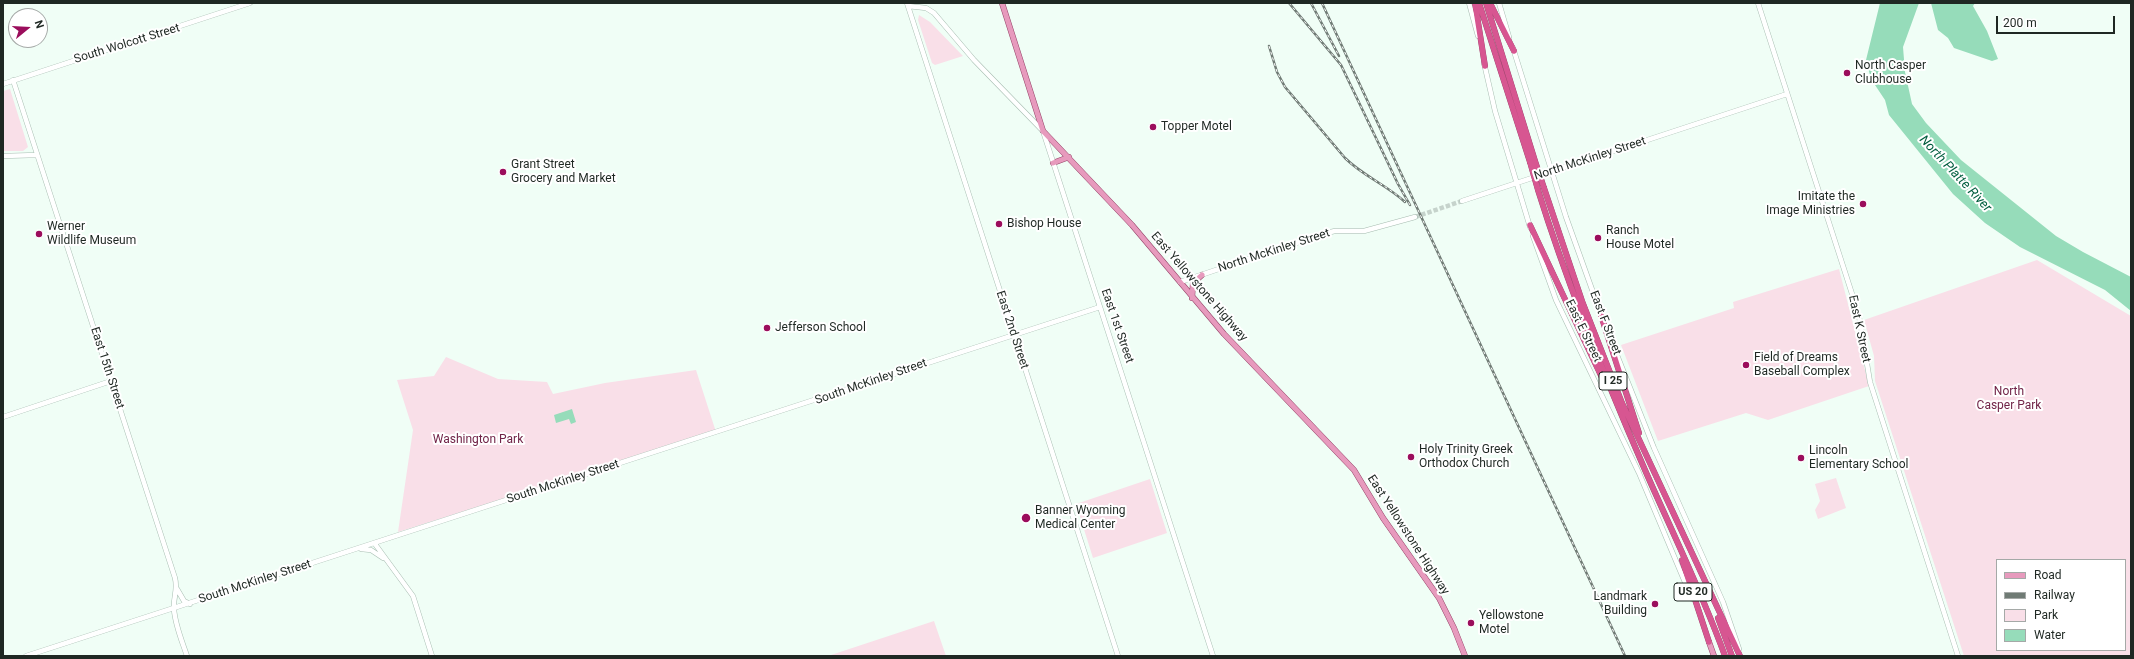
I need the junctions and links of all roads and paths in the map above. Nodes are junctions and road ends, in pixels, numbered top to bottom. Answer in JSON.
{"nodes":[{"id":1,"x":250,"y":3,"type":"edge"},
{"id":2,"x":1002,"y":3,"type":"edge"},
{"id":3,"x":1469,"y":3,"type":"edge"},
{"id":4,"x":1475,"y":3,"type":"edge"},
{"id":5,"x":1479,"y":3,"type":"edge"},
{"id":6,"x":1486,"y":3,"type":"edge"},
{"id":7,"x":1490,"y":3,"type":"edge"},
{"id":8,"x":1499,"y":3,"type":"edge"},
{"id":9,"x":1758,"y":3,"type":"edge"},
{"id":10,"x":907,"y":5,"type":"edge"},
{"id":11,"x":1514,"y":51,"type":"junction"},
{"id":12,"x":1485,"y":66,"type":"junction"},
{"id":13,"x":13,"y":80,"type":"junction"},
{"id":14,"x":3,"y":84,"type":"edge"},
{"id":15,"x":1787,"y":94,"type":"junction"},
{"id":16,"x":1043,"y":131,"type":"junction"},
{"id":17,"x":37,"y":155,"type":"junction"},
{"id":18,"x":3,"y":156,"type":"edge"},
{"id":19,"x":1069,"y":157,"type":"junction"},
{"id":20,"x":1532,"y":162,"type":"junction"},
{"id":21,"x":1053,"y":163,"type":"junction"},
{"id":22,"x":1552,"y":171,"type":"junction"},
{"id":23,"x":1516,"y":183,"type":"junction"},
{"id":24,"x":1541,"y":189,"type":"junction"},
{"id":25,"x":1462,"y":201,"type":"tunnel mouth"},
{"id":26,"x":1415,"y":217,"type":"tunnel mouth"},
{"id":27,"x":1530,"y":225,"type":"junction"},
{"id":28,"x":1202,"y":274,"type":"junction"},
{"id":29,"x":1180,"y":282,"type":"junction"},
{"id":30,"x":1192,"y":298,"type":"junction"},
{"id":31,"x":1598,"y":306,"type":"junction"},
{"id":32,"x":1100,"y":307,"type":"junction"},
{"id":33,"x":1013,"y":336,"type":"junction"},
{"id":34,"x":111,"y":381,"type":"junction"},
{"id":35,"x":1617,"y":405,"type":"junction"},
{"id":36,"x":3,"y":416,"type":"edge"},
{"id":37,"x":1651,"y":467,"type":"junction"},
{"id":38,"x":1678,"y":542,"type":"junction"},
{"id":39,"x":375,"y":544,"type":"junction"},
{"id":40,"x":359,"y":549,"type":"junction"},
{"id":41,"x":387,"y":560,"type":"junction"},
{"id":42,"x":1698,"y":567,"type":"junction"},
{"id":43,"x":177,"y":589,"type":"junction"},
{"id":44,"x":190,"y":604,"type":"junction"},
{"id":45,"x":174,"y":609,"type":"junction"},
{"id":46,"x":1710,"y":642,"type":"junction"},
{"id":47,"x":26,"y":656,"type":"edge"},
{"id":48,"x":187,"y":656,"type":"edge"},
{"id":49,"x":432,"y":656,"type":"edge"},
{"id":50,"x":1118,"y":656,"type":"edge"},
{"id":51,"x":1213,"y":656,"type":"edge"},
{"id":52,"x":1465,"y":656,"type":"edge"},
{"id":53,"x":1714,"y":656,"type":"edge"},
{"id":54,"x":1725,"y":656,"type":"edge"},
{"id":55,"x":1732,"y":656,"type":"edge"},
{"id":56,"x":1741,"y":656,"type":"edge"},
{"id":57,"x":1958,"y":656,"type":"edge"}],
"edges":[{"from":1,"to":13,"type":"main road","name":"South Wolcott Street"},
{"from":2,"to":16,"type":"main road","name":"East 1st Street"},
{"from":3,"to":12,"type":"main road","name":"East E Street"},
{"from":4,"to":12,"type":"highway"},
{"from":5,"to":20,"type":"highway","number":"I 25"},
{"from":6,"to":20,"type":"highway","number":"I 25"},
{"from":7,"to":11,"type":"highway"},
{"from":8,"to":11,"type":"main road","name":"East F Street"},
{"from":9,"to":15,"type":"main road","name":"East K Street"},
{"from":10,"to":16,"type":"main road","name":"East Yellowstone Highway"},
{"from":10,"to":33,"type":"main road","name":"East 2nd Street"},
{"from":11,"to":22,"type":"main road","name":"East F Street"},
{"from":12,"to":23,"type":"main road","name":"East E Street"},
{"from":13,"to":14,"type":"main road","name":"South Wolcott Street"},
{"from":13,"to":17,"type":"main road","name":"East 15th Street"},
{"from":15,"to":22,"type":"main road","name":"North McKinley Street"},
{"from":15,"to":57,"type":"main road","name":"East K Street"},
{"from":16,"to":19,"type":"main road","name":"East Yellowstone Highway"},
{"from":16,"to":21,"type":"main road","name":"East 1st Street"},
{"from":17,"to":18,"type":"main road"},
{"from":17,"to":34,"type":"main road","name":"East 15th Street"},
{"from":19,"to":21,"type":"main road"},
{"from":19,"to":29,"type":"main road","name":"East Yellowstone Highway"},
{"from":20,"to":24,"type":"highway","number":"I 25","bridge":true},
{"from":21,"to":32,"type":"main road","name":"East 1st Street"},
{"from":22,"to":23,"type":"main road","name":"North McKinley Street"},
{"from":22,"to":31,"type":"main road","name":"East F Street"},
{"from":23,"to":25,"type":"main road","name":"North McKinley Street"},
{"from":23,"to":27,"type":"main road","name":"East E Street"},
{"from":24,"to":35,"type":"highway","number":"I 25"},
{"from":24,"to":37,"type":"highway","number":"I 25"},
{"from":26,"to":28,"type":"main road","name":"North McKinley Street"},
{"from":27,"to":35,"type":"highway"},
{"from":27,"to":46,"type":"main road","name":"East E Street"},
{"from":28,"to":29,"type":"main road","name":"North McKinley Street"},
{"from":28,"to":30,"type":"main road"},
{"from":29,"to":30,"type":"main road","name":"East Yellowstone Highway"},
{"from":30,"to":52,"type":"main road","name":"East Yellowstone Highway"},
{"from":31,"to":37,"type":"highway"},
{"from":31,"to":56,"type":"main road","name":"East F Street"},
{"from":32,"to":33,"type":"main road","name":"South McKinley Street"},
{"from":32,"to":51,"type":"main road","name":"East 1st Street"},
{"from":33,"to":39,"type":"main road","name":"South McKinley Street"},
{"from":33,"to":50,"type":"main road","name":"East 2nd Street"},
{"from":34,"to":36,"type":"main road"},
{"from":34,"to":43,"type":"main road","name":"East 15th Street"},
{"from":35,"to":38,"type":"highway","number":"I 25"},
{"from":37,"to":42,"type":"highway","number":"I 25"},
{"from":38,"to":46,"type":"highway","number":"US 20"},
{"from":38,"to":54,"type":"highway","number":"I 25"},
{"from":39,"to":40,"type":"main road","name":"South McKinley Street"},
{"from":39,"to":41,"type":"main road"},
{"from":40,"to":41,"type":"main road"},
{"from":40,"to":44,"type":"main road","name":"South McKinley Street"},
{"from":41,"to":49,"type":"main road"},
{"from":42,"to":55,"type":"highway","number":"I 25"},
{"from":42,"to":56,"type":"highway","number":"US 20"},
{"from":43,"to":44,"type":"main road"},
{"from":43,"to":45,"type":"main road","name":"East 15th Street"},
{"from":44,"to":45,"type":"main road","name":"South McKinley Street"},
{"from":45,"to":47,"type":"main road","name":"South McKinley Street"},
{"from":45,"to":48,"type":"main road","name":"East 15th Street"},
{"from":46,"to":53,"type":"main road","name":"East E Street","number":"US 20"}]}
